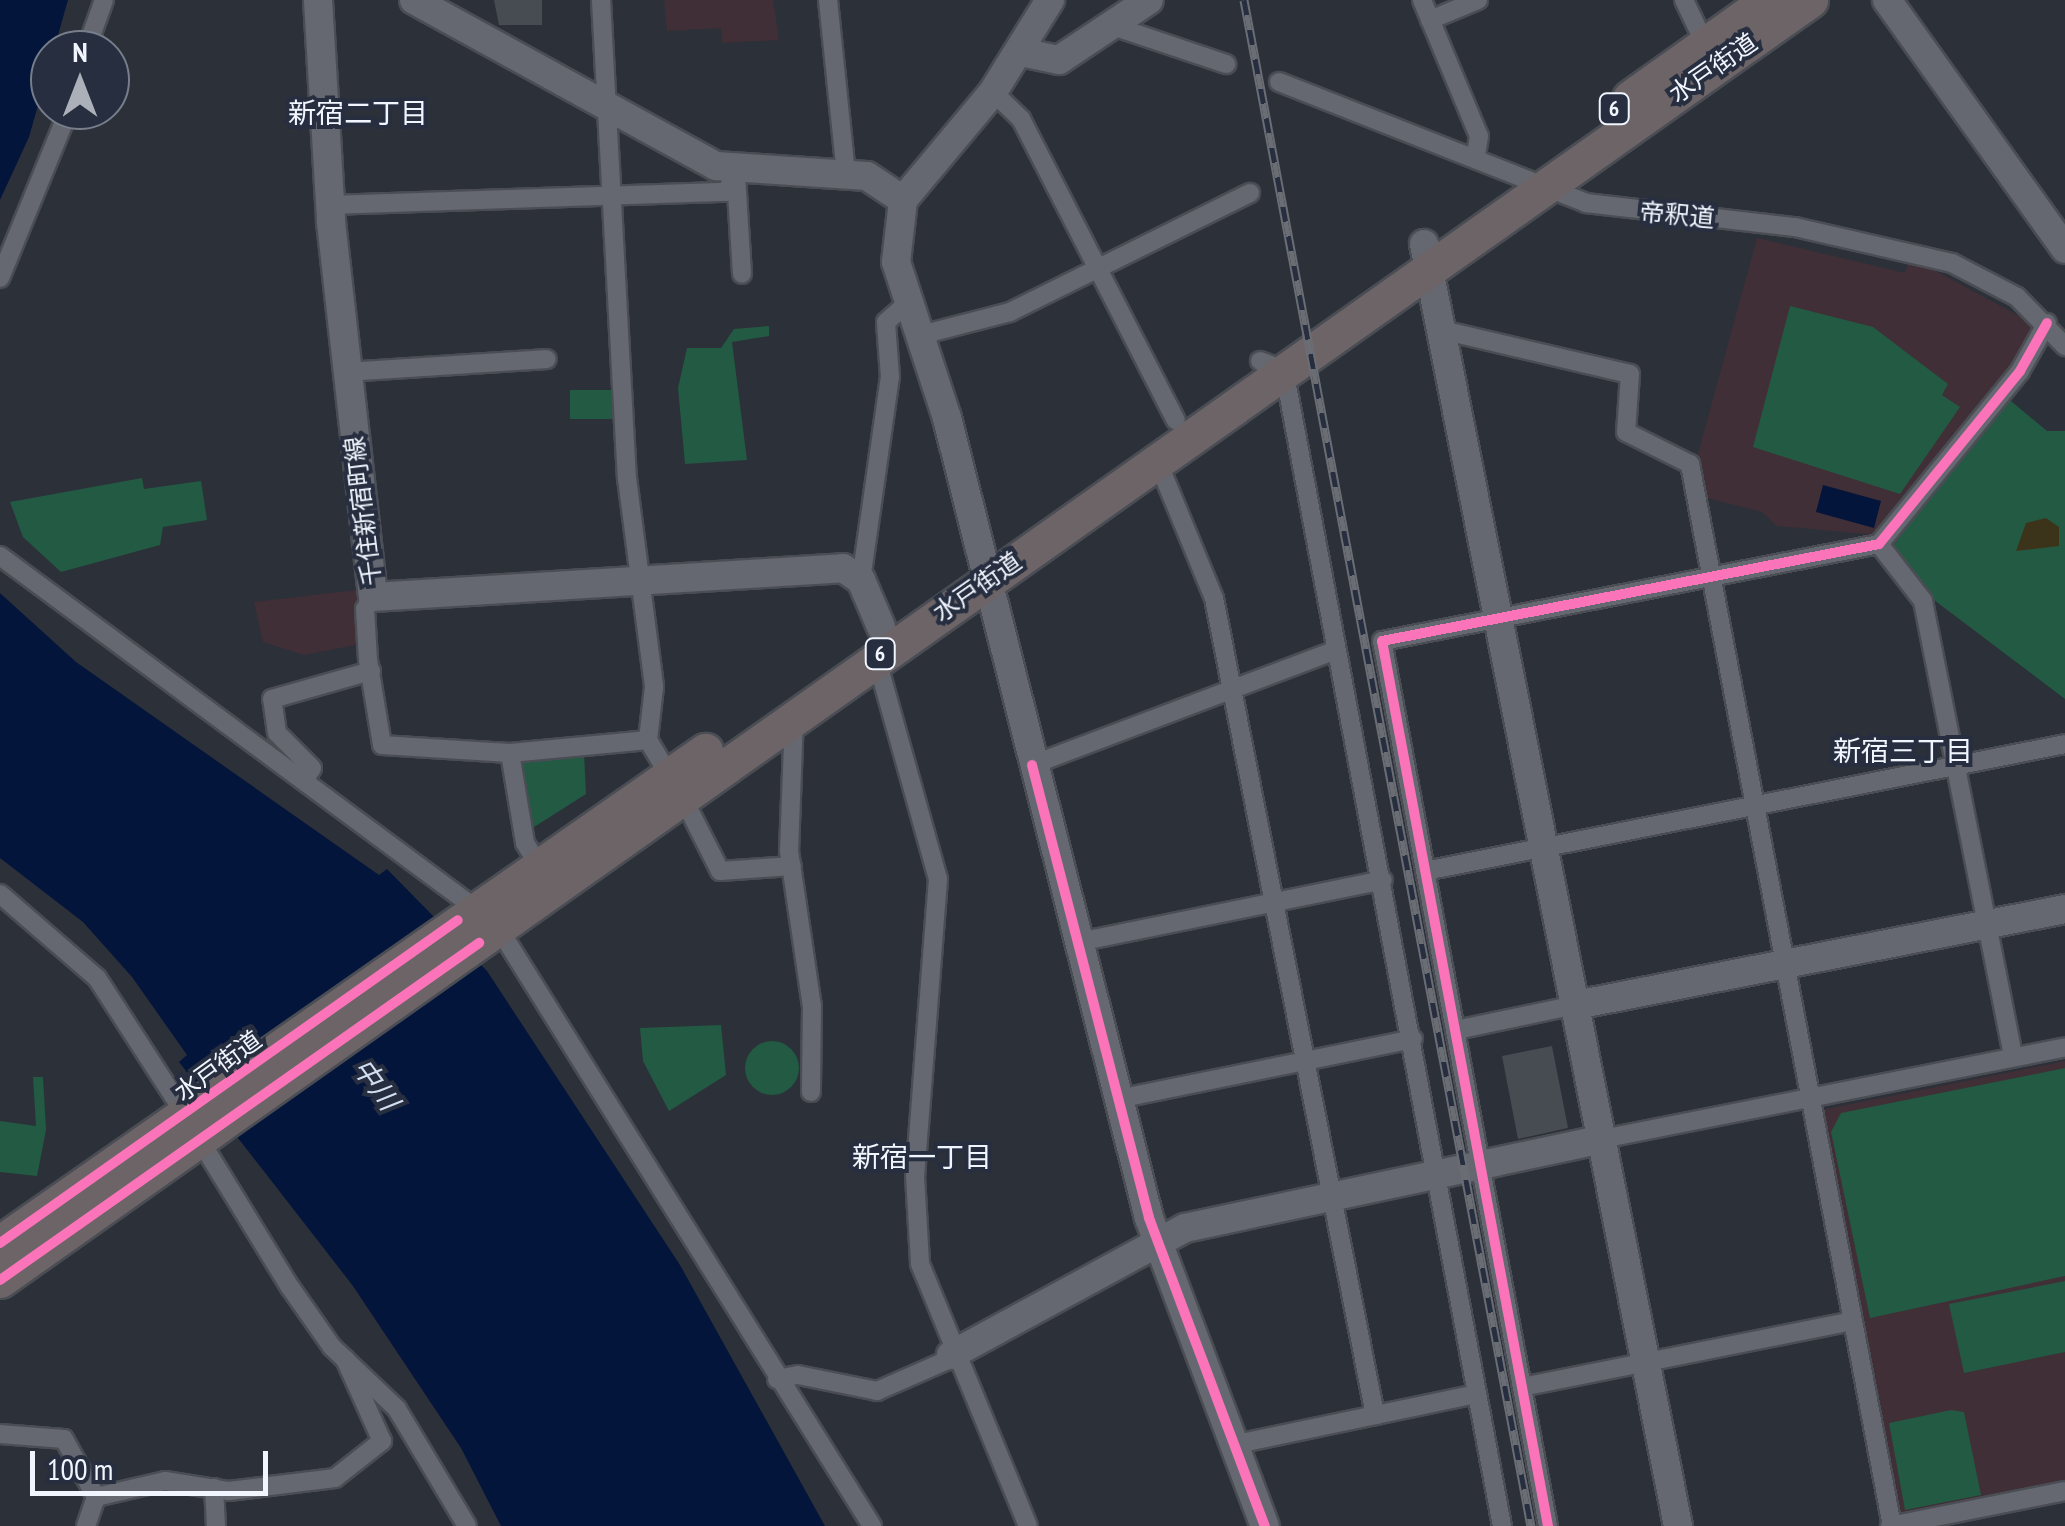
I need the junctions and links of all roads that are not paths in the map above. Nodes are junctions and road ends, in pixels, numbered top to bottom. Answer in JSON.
{"nodes":[{"id":1,"x":104,"y":0,"type":"edge"},
{"id":2,"x":318,"y":0,"type":"edge"},
{"id":3,"x":414,"y":0,"type":"edge"},
{"id":4,"x":601,"y":0,"type":"edge"},
{"id":5,"x":828,"y":0,"type":"edge"},
{"id":6,"x":1050,"y":0,"type":"edge"},
{"id":7,"x":1149,"y":0,"type":"edge"},
{"id":8,"x":1422,"y":0,"type":"edge"},
{"id":9,"x":1478,"y":0,"type":"edge"},
{"id":10,"x":1684,"y":0,"type":"edge"},
{"id":11,"x":1768,"y":0,"type":"edge"},
{"id":12,"x":1810,"y":0,"type":"edge"},
{"id":13,"x":1888,"y":0,"type":"edge"},
{"id":14,"x":1430,"y":20,"type":"junction"},
{"id":15,"x":1106,"y":24,"type":"junction"},
{"id":16,"x":93,"y":30,"type":"edge"},
{"id":17,"x":1705,"y":44,"type":"junction"},
{"id":18,"x":1021,"y":52,"type":"junction"},
{"id":19,"x":1226,"y":64,"type":"dead end"},
{"id":20,"x":1279,"y":82,"type":"dead end"},
{"id":21,"x":993,"y":92,"type":"junction"},
{"id":22,"x":611,"y":112,"type":"junction"},
{"id":23,"x":61,"y":130,"type":"edge"},
{"id":24,"x":1476,"y":154,"type":"junction"},
{"id":25,"x":735,"y":171,"type":"junction"},
{"id":26,"x":846,"y":174,"type":"junction"},
{"id":27,"x":1535,"y":179,"type":"junction"},
{"id":28,"x":1250,"y":193,"type":"dead end"},
{"id":29,"x":617,"y":194,"type":"junction"},
{"id":30,"x":903,"y":200,"type":"junction"},
{"id":31,"x":330,"y":205,"type":"junction"},
{"id":32,"x":2065,"y":249,"type":"edge"},
{"id":33,"x":1427,"y":255,"type":"junction"},
{"id":34,"x":1096,"y":269,"type":"junction"},
{"id":35,"x":742,"y":274,"type":"dead end"},
{"id":36,"x":0,"y":278,"type":"edge"},
{"id":37,"x":907,"y":304,"type":"junction"},
{"id":38,"x":2047,"y":323,"type":"junction"},
{"id":39,"x":1442,"y":330,"type":"junction"},
{"id":40,"x":921,"y":335,"type":"junction"},
{"id":41,"x":2065,"y":346,"type":"edge"},
{"id":42,"x":547,"y":359,"type":"dead end"},
{"id":43,"x":1272,"y":365,"type":"junction"},
{"id":44,"x":347,"y":372,"type":"junction"},
{"id":45,"x":1176,"y":420,"type":"junction"},
{"id":46,"x":1157,"y":460,"type":"junction"},
{"id":47,"x":1879,"y":544,"type":"junction"},
{"id":48,"x":0,"y":556,"type":"edge"},
{"id":49,"x":982,"y":568,"type":"junction"},
{"id":50,"x":1704,"y":577,"type":"junction"},
{"id":51,"x":861,"y":580,"type":"junction"},
{"id":52,"x":638,"y":586,"type":"junction"},
{"id":53,"x":373,"y":597,"type":"junction"},
{"id":54,"x":1499,"y":618,"type":"junction"},
{"id":55,"x":878,"y":642,"type":"junction"},
{"id":56,"x":1336,"y":650,"type":"junction"},
{"id":57,"x":371,"y":671,"type":"junction"},
{"id":58,"x":1231,"y":691,"type":"junction"},
{"id":59,"x":794,"y":715,"type":"junction"},
{"id":60,"x":648,"y":740,"type":"junction"},
{"id":61,"x":2065,"y":744,"type":"edge"},
{"id":62,"x":510,"y":754,"type":"junction"},
{"id":63,"x":1032,"y":765,"type":"junction"},
{"id":64,"x":1955,"y":765,"type":"junction"},
{"id":65,"x":304,"y":780,"type":"junction"},
{"id":66,"x":676,"y":786,"type":"junction"},
{"id":67,"x":1750,"y":807,"type":"junction"},
{"id":68,"x":1544,"y":847,"type":"junction"},
{"id":69,"x":538,"y":864,"type":"junction"},
{"id":70,"x":792,"y":866,"type":"junction"},
{"id":71,"x":1425,"y":871,"type":"junction"},
{"id":72,"x":1383,"y":880,"type":"junction"},
{"id":73,"x":0,"y":894,"type":"edge"},
{"id":74,"x":1274,"y":902,"type":"junction"},
{"id":75,"x":2065,"y":909,"type":"edge"},
{"id":76,"x":1987,"y":923,"type":"junction"},
{"id":77,"x":478,"y":925,"type":"junction"},
{"id":78,"x":1079,"y":942,"type":"junction"},
{"id":79,"x":1781,"y":964,"type":"junction"},
{"id":80,"x":1576,"y":1005,"type":"junction"},
{"id":81,"x":1456,"y":1030,"type":"junction"},
{"id":82,"x":1414,"y":1039,"type":"junction"},
{"id":83,"x":2065,"y":1047,"type":"edge"},
{"id":84,"x":2013,"y":1057,"type":"junction"},
{"id":85,"x":1306,"y":1059,"type":"junction"},
{"id":86,"x":811,"y":1092,"type":"dead end"},
{"id":87,"x":1118,"y":1100,"type":"junction"},
{"id":88,"x":1808,"y":1100,"type":"junction"},
{"id":89,"x":200,"y":1123,"type":"junction"},
{"id":90,"x":1602,"y":1140,"type":"junction"},
{"id":91,"x":1481,"y":1162,"type":"junction"},
{"id":92,"x":1437,"y":1171,"type":"junction"},
{"id":93,"x":1334,"y":1194,"type":"junction"},
{"id":94,"x":0,"y":1243,"type":"edge"},
{"id":95,"x":1158,"y":1245,"type":"junction"},
{"id":96,"x":0,"y":1280,"type":"edge"},
{"id":97,"x":1852,"y":1321,"type":"junction"},
{"id":98,"x":952,"y":1356,"type":"junction"},
{"id":99,"x":345,"y":1359,"type":"junction"},
{"id":100,"x":1646,"y":1362,"type":"junction"},
{"id":101,"x":777,"y":1379,"type":"junction"},
{"id":102,"x":1522,"y":1387,"type":"junction"},
{"id":103,"x":1476,"y":1394,"type":"junction"},
{"id":104,"x":1375,"y":1415,"type":"junction"},
{"id":105,"x":0,"y":1434,"type":"edge"},
{"id":106,"x":1232,"y":1445,"type":"junction"},
{"id":107,"x":214,"y":1488,"type":"junction"},
{"id":108,"x":2065,"y":1491,"type":"edge"},
{"id":109,"x":96,"y":1497,"type":"junction"},
{"id":110,"x":86,"y":1526,"type":"edge"},
{"id":111,"x":216,"y":1526,"type":"edge"},
{"id":112,"x":467,"y":1526,"type":"edge"},
{"id":113,"x":872,"y":1526,"type":"edge"},
{"id":114,"x":1028,"y":1526,"type":"edge"},
{"id":115,"x":1265,"y":1526,"type":"edge"},
{"id":116,"x":1502,"y":1526,"type":"edge"},
{"id":117,"x":1548,"y":1526,"type":"edge"},
{"id":118,"x":1678,"y":1526,"type":"edge"},
{"id":119,"x":1891,"y":1526,"type":"edge"}],
"edges":[{"from":1,"to":16,"type":"street"},
{"from":2,"to":31,"type":"street","name":"千住新宿町線"},
{"from":3,"to":22,"type":"street"},
{"from":4,"to":22,"type":"street"},
{"from":5,"to":26,"type":"street"},
{"from":6,"to":18,"type":"street"},
{"from":7,"to":15,"type":"street"},
{"from":8,"to":14,"type":"street"},
{"from":9,"to":14,"type":"street"},
{"from":10,"to":17,"type":"street"},
{"from":11,"to":17,"type":"highway","name":"水戸街道","number":"6"},
{"from":12,"to":27,"type":"highway","name":"水戸街道","number":"6"},
{"from":13,"to":32,"type":"street"},
{"from":14,"to":24,"type":"street"},
{"from":15,"to":18,"type":"street"},
{"from":15,"to":19,"type":"street"},
{"from":17,"to":27,"type":"highway","name":"水戸街道","number":"6"},
{"from":18,"to":21,"type":"street"},
{"from":20,"to":24,"type":"street","name":"帝釈道"},
{"from":21,"to":30,"type":"street"},
{"from":21,"to":34,"type":"street"},
{"from":22,"to":25,"type":"street"},
{"from":22,"to":29,"type":"street"},
{"from":23,"to":36,"type":"street"},
{"from":24,"to":27,"type":"street","name":"帝釈道"},
{"from":25,"to":26,"type":"street"},
{"from":25,"to":29,"type":"street"},
{"from":25,"to":35,"type":"street"},
{"from":26,"to":30,"type":"street"},
{"from":27,"to":33,"type":"highway","name":"水戸街道","number":"6"},
{"from":27,"to":38,"type":"street","name":"帝釈道"},
{"from":28,"to":34,"type":"street"},
{"from":29,"to":31,"type":"street"},
{"from":29,"to":52,"type":"street"},
{"from":30,"to":37,"type":"street"},
{"from":31,"to":44,"type":"street","name":"千住新宿町線"},
{"from":33,"to":39,"type":"street"},
{"from":33,"to":43,"type":"highway","name":"水戸街道","number":"6"},
{"from":34,"to":40,"type":"street"},
{"from":34,"to":45,"type":"street"},
{"from":37,"to":40,"type":"street"},
{"from":37,"to":51,"type":"street"},
{"from":38,"to":41,"type":"street","name":"帝釈道"},
{"from":38,"to":47,"type":"street"},
{"from":39,"to":50,"type":"street"},
{"from":39,"to":54,"type":"street"},
{"from":40,"to":49,"type":"street"},
{"from":42,"to":44,"type":"street"},
{"from":43,"to":45,"type":"highway","name":"水戸街道","number":"6"},
{"from":43,"to":46,"type":"highway","name":"水戸街道","number":"6"},
{"from":43,"to":56,"type":"street"},
{"from":44,"to":53,"type":"street","name":"千住新宿町線"},
{"from":45,"to":49,"type":"highway","name":"水戸街道","number":"6"},
{"from":46,"to":49,"type":"highway","name":"水戸街道","number":"6"},
{"from":46,"to":58,"type":"street"},
{"from":47,"to":50,"type":"street"},
{"from":47,"to":64,"type":"street"},
{"from":48,"to":65,"type":"street"},
{"from":49,"to":55,"type":"highway","name":"水戸街道","number":"6"},
{"from":49,"to":63,"type":"street"},
{"from":50,"to":54,"type":"street"},
{"from":50,"to":67,"type":"street"},
{"from":51,"to":52,"type":"street","name":"千住新宿町線"},
{"from":51,"to":55,"type":"street"},
{"from":52,"to":53,"type":"street","name":"千住新宿町線"},
{"from":52,"to":60,"type":"street"},
{"from":53,"to":57,"type":"street"},
{"from":54,"to":68,"type":"street"},
{"from":54,"to":71,"type":"street"},
{"from":55,"to":59,"type":"highway","name":"水戸街道","number":"6"},
{"from":55,"to":66,"type":"highway","name":"水戸街道","number":"6"},
{"from":55,"to":98,"type":"street"},
{"from":56,"to":58,"type":"street"},
{"from":56,"to":72,"type":"street"},
{"from":57,"to":62,"type":"street"},
{"from":57,"to":65,"type":"street"},
{"from":58,"to":63,"type":"street"},
{"from":58,"to":74,"type":"street"},
{"from":59,"to":66,"type":"highway","name":"水戸街道","number":"6"},
{"from":59,"to":70,"type":"street"},
{"from":60,"to":62,"type":"street"},
{"from":60,"to":66,"type":"street"},
{"from":61,"to":64,"type":"street"},
{"from":62,"to":69,"type":"street"},
{"from":63,"to":78,"type":"street"},
{"from":64,"to":67,"type":"street"},
{"from":64,"to":76,"type":"street"},
{"from":65,"to":77,"type":"street"},
{"from":66,"to":69,"type":"highway","name":"水戸街道","number":"6"},
{"from":66,"to":70,"type":"street"},
{"from":66,"to":77,"type":"highway","name":"水戸街道","number":"6"},
{"from":67,"to":68,"type":"street"},
{"from":67,"to":79,"type":"street"},
{"from":68,"to":71,"type":"street"},
{"from":68,"to":80,"type":"street"},
{"from":69,"to":77,"type":"highway","name":"水戸街道","number":"6"},
{"from":70,"to":86,"type":"street"},
{"from":71,"to":81,"type":"street"},
{"from":72,"to":74,"type":"street"},
{"from":72,"to":82,"type":"street"},
{"from":73,"to":89,"type":"street"},
{"from":74,"to":78,"type":"street"},
{"from":74,"to":85,"type":"street"},
{"from":75,"to":76,"type":"street"},
{"from":76,"to":79,"type":"street"},
{"from":76,"to":84,"type":"street"},
{"from":77,"to":89,"type":"highway","name":"水戸街道","number":"6"},
{"from":77,"to":101,"type":"street"},
{"from":78,"to":87,"type":"street"},
{"from":79,"to":80,"type":"street"},
{"from":79,"to":88,"type":"street"},
{"from":80,"to":81,"type":"street"},
{"from":80,"to":90,"type":"street"},
{"from":81,"to":91,"type":"street"},
{"from":82,"to":85,"type":"street"},
{"from":82,"to":92,"type":"street"},
{"from":83,"to":84,"type":"street"},
{"from":84,"to":88,"type":"street"},
{"from":85,"to":87,"type":"street"},
{"from":85,"to":93,"type":"street"},
{"from":87,"to":95,"type":"street"},
{"from":88,"to":90,"type":"street"},
{"from":88,"to":97,"type":"street"},
{"from":89,"to":94,"type":"highway","name":"水戸街道","number":"6"},
{"from":89,"to":96,"type":"highway","name":"水戸街道","number":"6"},
{"from":89,"to":99,"type":"street"},
{"from":90,"to":91,"type":"street"},
{"from":90,"to":100,"type":"street"},
{"from":91,"to":92,"type":"street"},
{"from":91,"to":102,"type":"street"},
{"from":92,"to":93,"type":"street"},
{"from":92,"to":103,"type":"street"},
{"from":93,"to":95,"type":"street"},
{"from":93,"to":104,"type":"street"},
{"from":95,"to":98,"type":"street"},
{"from":95,"to":106,"type":"street"},
{"from":97,"to":100,"type":"street"},
{"from":97,"to":119,"type":"street"},
{"from":98,"to":101,"type":"street"},
{"from":98,"to":114,"type":"street"},
{"from":99,"to":107,"type":"street"},
{"from":99,"to":112,"type":"street"},
{"from":100,"to":102,"type":"street"},
{"from":100,"to":118,"type":"street"},
{"from":101,"to":113,"type":"street"},
{"from":102,"to":117,"type":"street"},
{"from":103,"to":104,"type":"street"},
{"from":103,"to":116,"type":"street"},
{"from":104,"to":106,"type":"street"},
{"from":105,"to":109,"type":"street"},
{"from":106,"to":115,"type":"street"},
{"from":107,"to":109,"type":"street"},
{"from":107,"to":111,"type":"street"},
{"from":108,"to":119,"type":"street"},
{"from":109,"to":110,"type":"street"}]}
